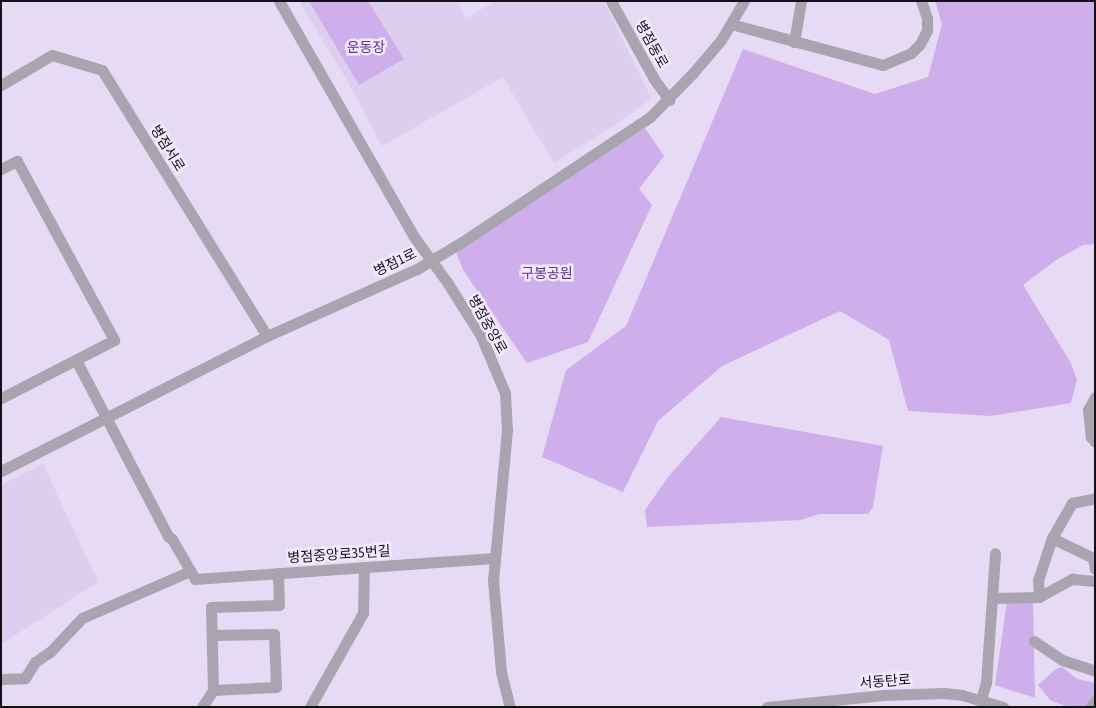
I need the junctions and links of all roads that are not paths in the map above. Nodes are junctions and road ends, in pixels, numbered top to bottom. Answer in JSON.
{"nodes":[{"id":1,"x":278,"y":1,"type":"edge"},
{"id":2,"x":611,"y":1,"type":"edge"},
{"id":3,"x":744,"y":1,"type":"edge"},
{"id":4,"x":801,"y":1,"type":"edge"},
{"id":5,"x":921,"y":1,"type":"edge"},
{"id":6,"x":731,"y":24,"type":"junction"},
{"id":7,"x":794,"y":42,"type":"junction"},
{"id":8,"x":1,"y":84,"type":"edge"},
{"id":9,"x":669,"y":100,"type":"junction"},
{"id":10,"x":1,"y":169,"type":"edge"},
{"id":11,"x":431,"y":260,"type":"junction"},
{"id":12,"x":267,"y":336,"type":"junction"},
{"id":13,"x":76,"y":360,"type":"junction"},
{"id":14,"x":1095,"y":397,"type":"edge"},
{"id":15,"x":1,"y":398,"type":"edge"},
{"id":16,"x":105,"y":418,"type":"junction"},
{"id":17,"x":1095,"y":442,"type":"edge"},
{"id":18,"x":1,"y":471,"type":"edge"},
{"id":19,"x":1095,"y":498,"type":"edge"},
{"id":20,"x":1052,"y":538,"type":"junction"},
{"id":21,"x":995,"y":553,"type":"dead end"},
{"id":22,"x":494,"y":558,"type":"junction"},
{"id":23,"x":364,"y":567,"type":"junction"},
{"id":24,"x":1095,"y":569,"type":"edge"},
{"id":25,"x":190,"y":571,"type":"junction"},
{"id":26,"x":278,"y":573,"type":"junction"},
{"id":27,"x":1095,"y":581,"type":"edge"},
{"id":28,"x":1039,"y":597,"type":"junction"},
{"id":29,"x":992,"y":598,"type":"junction"},
{"id":30,"x":212,"y":635,"type":"junction"},
{"id":31,"x":1034,"y":641,"type":"dead end"},
{"id":32,"x":1095,"y":671,"type":"edge"},
{"id":33,"x":1,"y":679,"type":"edge"},
{"id":34,"x":213,"y":690,"type":"junction"},
{"id":35,"x":981,"y":699,"type":"junction"},
{"id":36,"x":1095,"y":701,"type":"edge"},
{"id":37,"x":846,"y":703,"type":"edge"},
{"id":38,"x":202,"y":707,"type":"edge"},
{"id":39,"x":310,"y":707,"type":"edge"},
{"id":40,"x":510,"y":707,"type":"edge"},
{"id":41,"x":767,"y":707,"type":"edge"},
{"id":42,"x":1003,"y":707,"type":"edge"},
{"id":43,"x":1091,"y":707,"type":"edge"}],
"edges":[{"from":1,"to":11,"type":"street","name":"병점중앙로"},
{"from":2,"to":9,"type":"street","name":"병점동로"},
{"from":3,"to":6,"type":"street","name":"병점1로"},
{"from":4,"to":7,"type":"street"},
{"from":5,"to":7,"type":"street"},
{"from":6,"to":7,"type":"street"},
{"from":6,"to":9,"type":"street","name":"병점1로"},
{"from":8,"to":12,"type":"street","name":"병점서로"},
{"from":9,"to":11,"type":"street","name":"병점1로"},
{"from":10,"to":13,"type":"street"},
{"from":11,"to":12,"type":"street","name":"병점1로"},
{"from":11,"to":22,"type":"street","name":"병점중앙로"},
{"from":12,"to":16,"type":"street","name":"병점1로"},
{"from":13,"to":15,"type":"street"},
{"from":13,"to":16,"type":"street"},
{"from":14,"to":17,"type":"street"},
{"from":16,"to":18,"type":"street","name":"병점1로"},
{"from":16,"to":25,"type":"street"},
{"from":19,"to":20,"type":"street"},
{"from":20,"to":24,"type":"street"},
{"from":20,"to":28,"type":"street"},
{"from":21,"to":29,"type":"street"},
{"from":22,"to":23,"type":"street","name":"병점중앙로35번길"},
{"from":22,"to":40,"type":"street","name":"병점중앙로"},
{"from":23,"to":26,"type":"street","name":"병점중앙로35번길"},
{"from":23,"to":39,"type":"street"},
{"from":25,"to":26,"type":"street","name":"병점중앙로35번길"},
{"from":25,"to":33,"type":"street"},
{"from":26,"to":30,"type":"street"},
{"from":27,"to":28,"type":"street"},
{"from":28,"to":29,"type":"street"},
{"from":29,"to":35,"type":"street"},
{"from":30,"to":34,"type":"street"},
{"from":30,"to":34,"type":"street"},
{"from":31,"to":32,"type":"street"},
{"from":34,"to":38,"type":"street"},
{"from":35,"to":37,"type":"street","name":"서동탄로"},
{"from":35,"to":42,"type":"street","name":"서동탄로"},
{"from":36,"to":43,"type":"street"},
{"from":37,"to":41,"type":"street","name":"서동탄로"}]}
